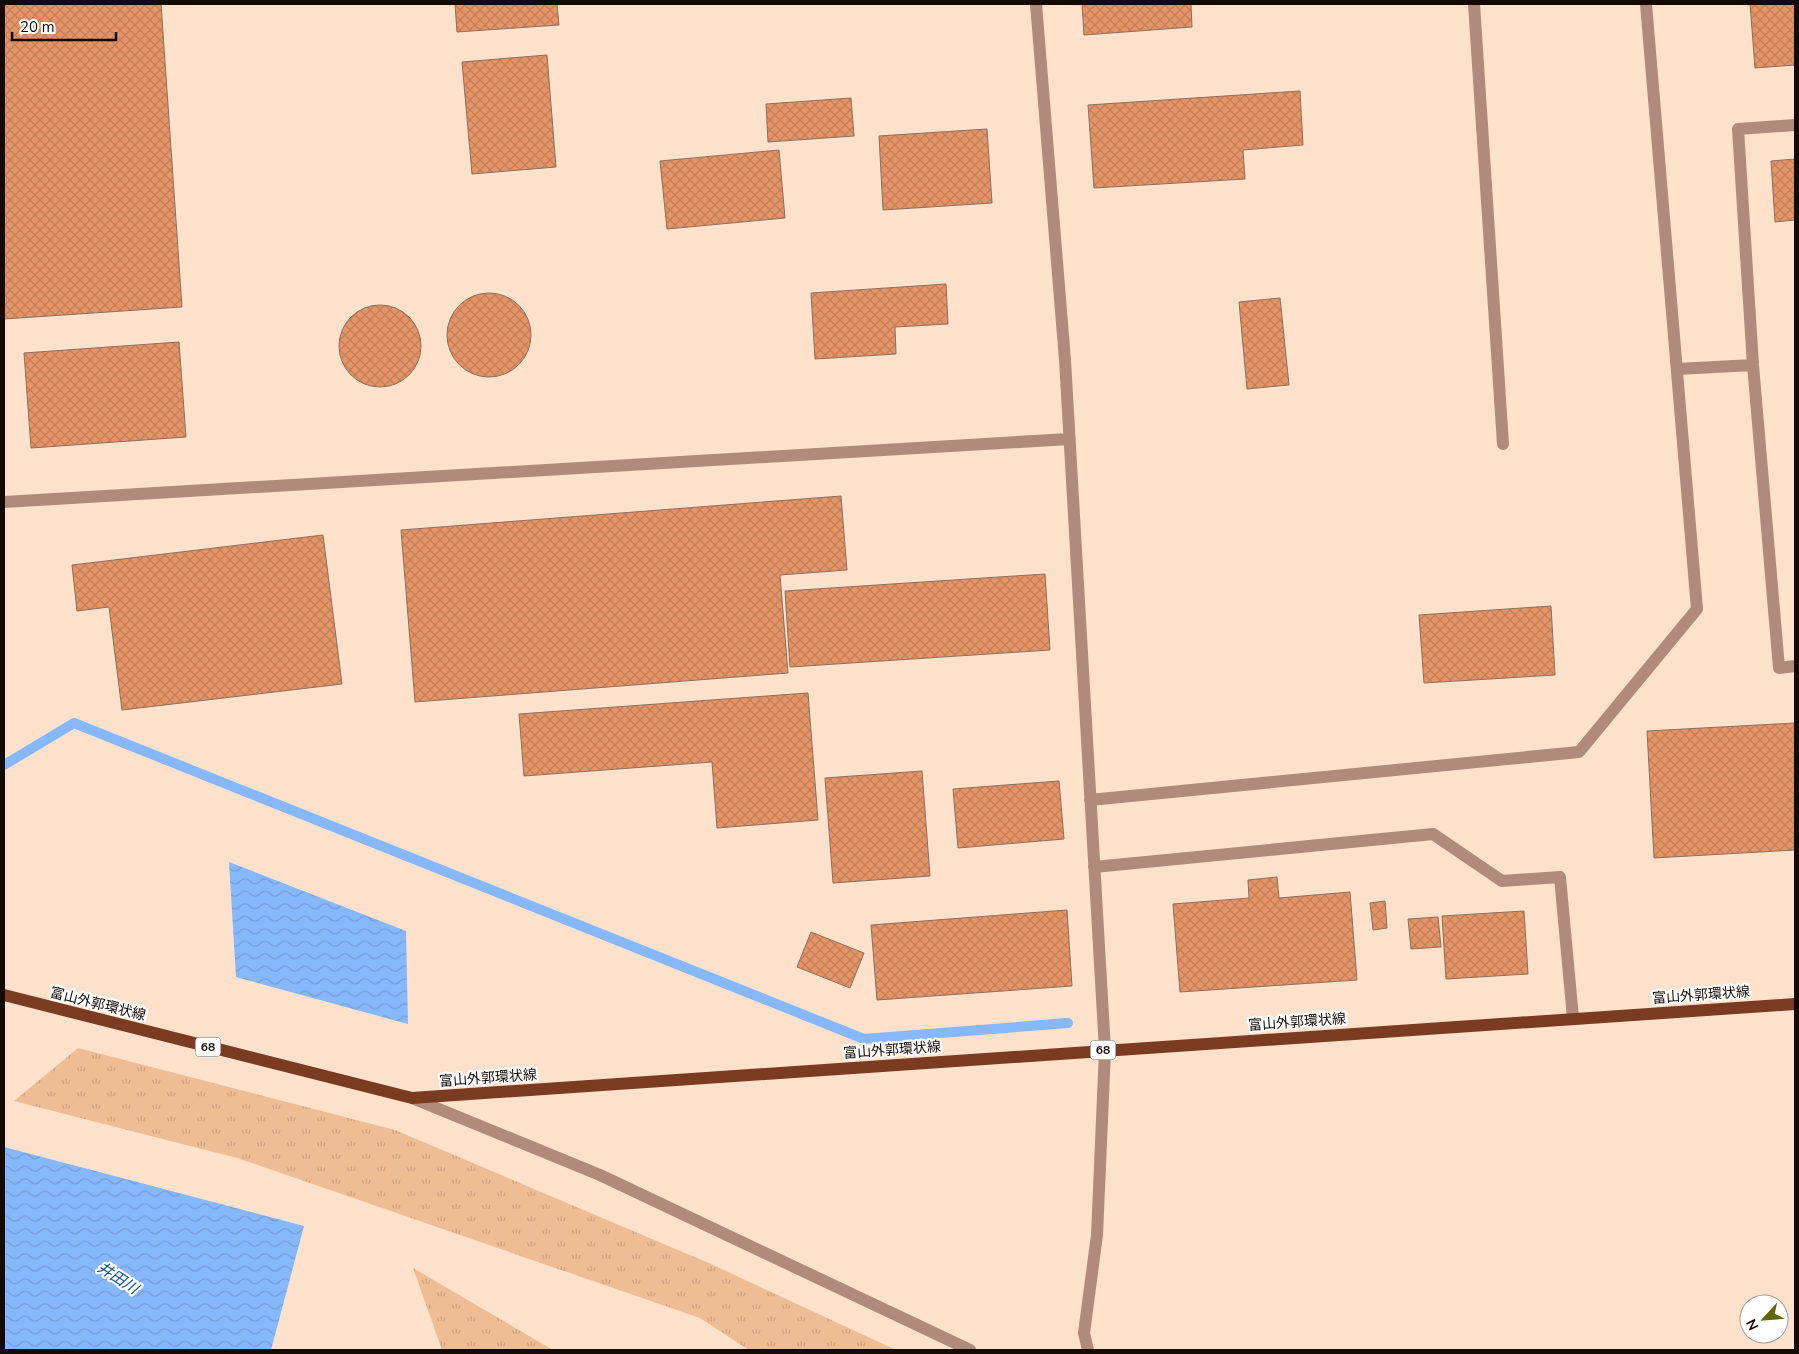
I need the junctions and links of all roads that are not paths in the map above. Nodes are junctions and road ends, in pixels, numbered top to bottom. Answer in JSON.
{"nodes":[{"id":1,"x":1036,"y":4,"type":"edge"},
{"id":2,"x":1474,"y":4,"type":"edge"},
{"id":3,"x":1646,"y":4,"type":"edge"},
{"id":4,"x":1795,"y":125,"type":"edge"},
{"id":5,"x":1753,"y":365,"type":"junction"},
{"id":6,"x":1677,"y":369,"type":"junction"},
{"id":7,"x":1069,"y":439,"type":"junction"},
{"id":8,"x":1503,"y":444,"type":"dead end"},
{"id":9,"x":4,"y":502,"type":"edge"},
{"id":10,"x":1795,"y":666,"type":"edge"},
{"id":11,"x":1090,"y":800,"type":"junction"},
{"id":12,"x":1094,"y":867,"type":"junction"},
{"id":13,"x":4,"y":995,"type":"edge"},
{"id":14,"x":1795,"y":1004,"type":"edge"},
{"id":15,"x":1573,"y":1018,"type":"junction"},
{"id":16,"x":1105,"y":1050,"type":"junction"},
{"id":17,"x":412,"y":1098,"type":"junction"},
{"id":18,"x":970,"y":1350,"type":"edge"},
{"id":19,"x":1088,"y":1350,"type":"edge"}],
"edges":[{"from":1,"to":7,"type":"street"},
{"from":2,"to":8,"type":"street"},
{"from":3,"to":6,"type":"street"},
{"from":4,"to":5,"type":"street"},
{"from":5,"to":6,"type":"street"},
{"from":5,"to":10,"type":"street"},
{"from":6,"to":11,"type":"street"},
{"from":7,"to":9,"type":"street"},
{"from":7,"to":11,"type":"street"},
{"from":11,"to":12,"type":"street"},
{"from":12,"to":15,"type":"street"},
{"from":12,"to":16,"type":"street"},
{"from":13,"to":17,"type":"main road","name":"富山外郭環状線","number":"68"},
{"from":14,"to":15,"type":"main road","name":"富山外郭環状線","number":"68"},
{"from":15,"to":16,"type":"main road","name":"富山外郭環状線","number":"68"},
{"from":16,"to":17,"type":"main road","name":"富山外郭環状線","number":"68"},
{"from":16,"to":19,"type":"street"},
{"from":17,"to":18,"type":"street"}]}
